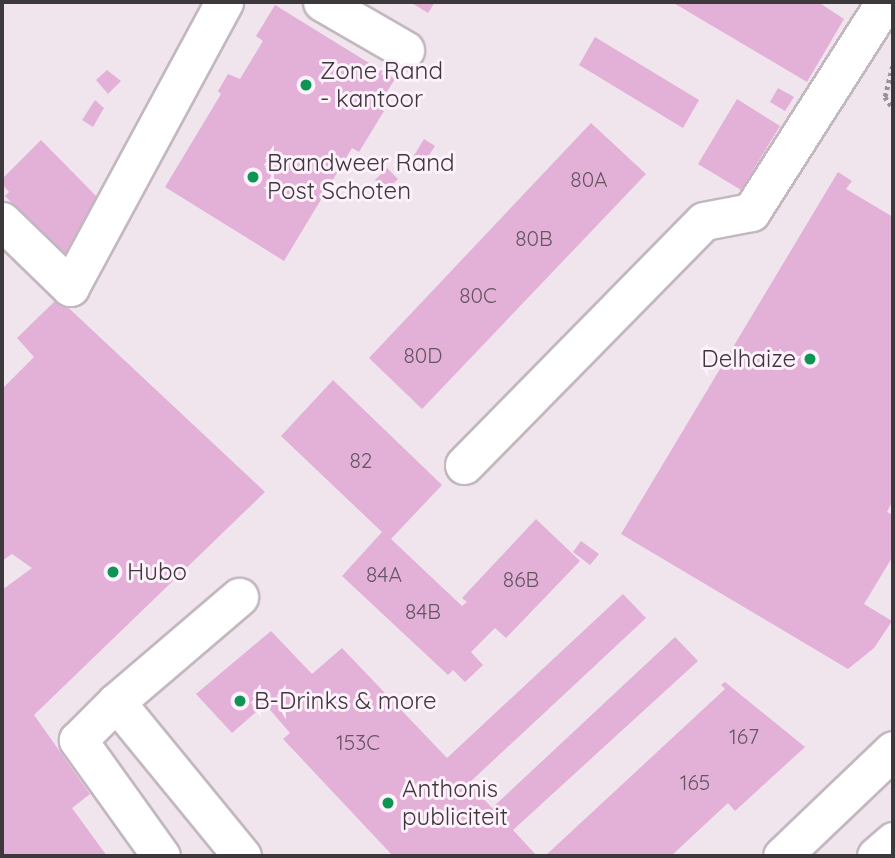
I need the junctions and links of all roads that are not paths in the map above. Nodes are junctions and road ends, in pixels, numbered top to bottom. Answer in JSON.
{"nodes":[{"id":1,"x":224,"y":2,"type":"edge"},
{"id":2,"x":322,"y":2,"type":"edge"},
{"id":3,"x":885,"y":2,"type":"edge"},
{"id":4,"x":405,"y":50,"type":"dead end"},
{"id":5,"x":2,"y":220,"type":"edge"},
{"id":6,"x":464,"y":465,"type":"dead end"},
{"id":7,"x":239,"y":597,"type":"dead end"},
{"id":8,"x":116,"y":702,"type":"junction"},
{"id":9,"x":893,"y":750,"type":"edge"},
{"id":10,"x":893,"y":841,"type":"edge"},
{"id":11,"x":235,"y":854,"type":"edge"},
{"id":12,"x":161,"y":856,"type":"edge"},
{"id":13,"x":782,"y":856,"type":"edge"},
{"id":14,"x":876,"y":856,"type":"edge"}],
"edges":[{"from":1,"to":5,"type":"street"},
{"from":2,"to":4,"type":"street"},
{"from":3,"to":6,"type":"street"},
{"from":7,"to":8,"type":"street"},
{"from":8,"to":11,"type":"street"},
{"from":8,"to":12,"type":"street"},
{"from":9,"to":13,"type":"street"},
{"from":10,"to":14,"type":"street"}]}
